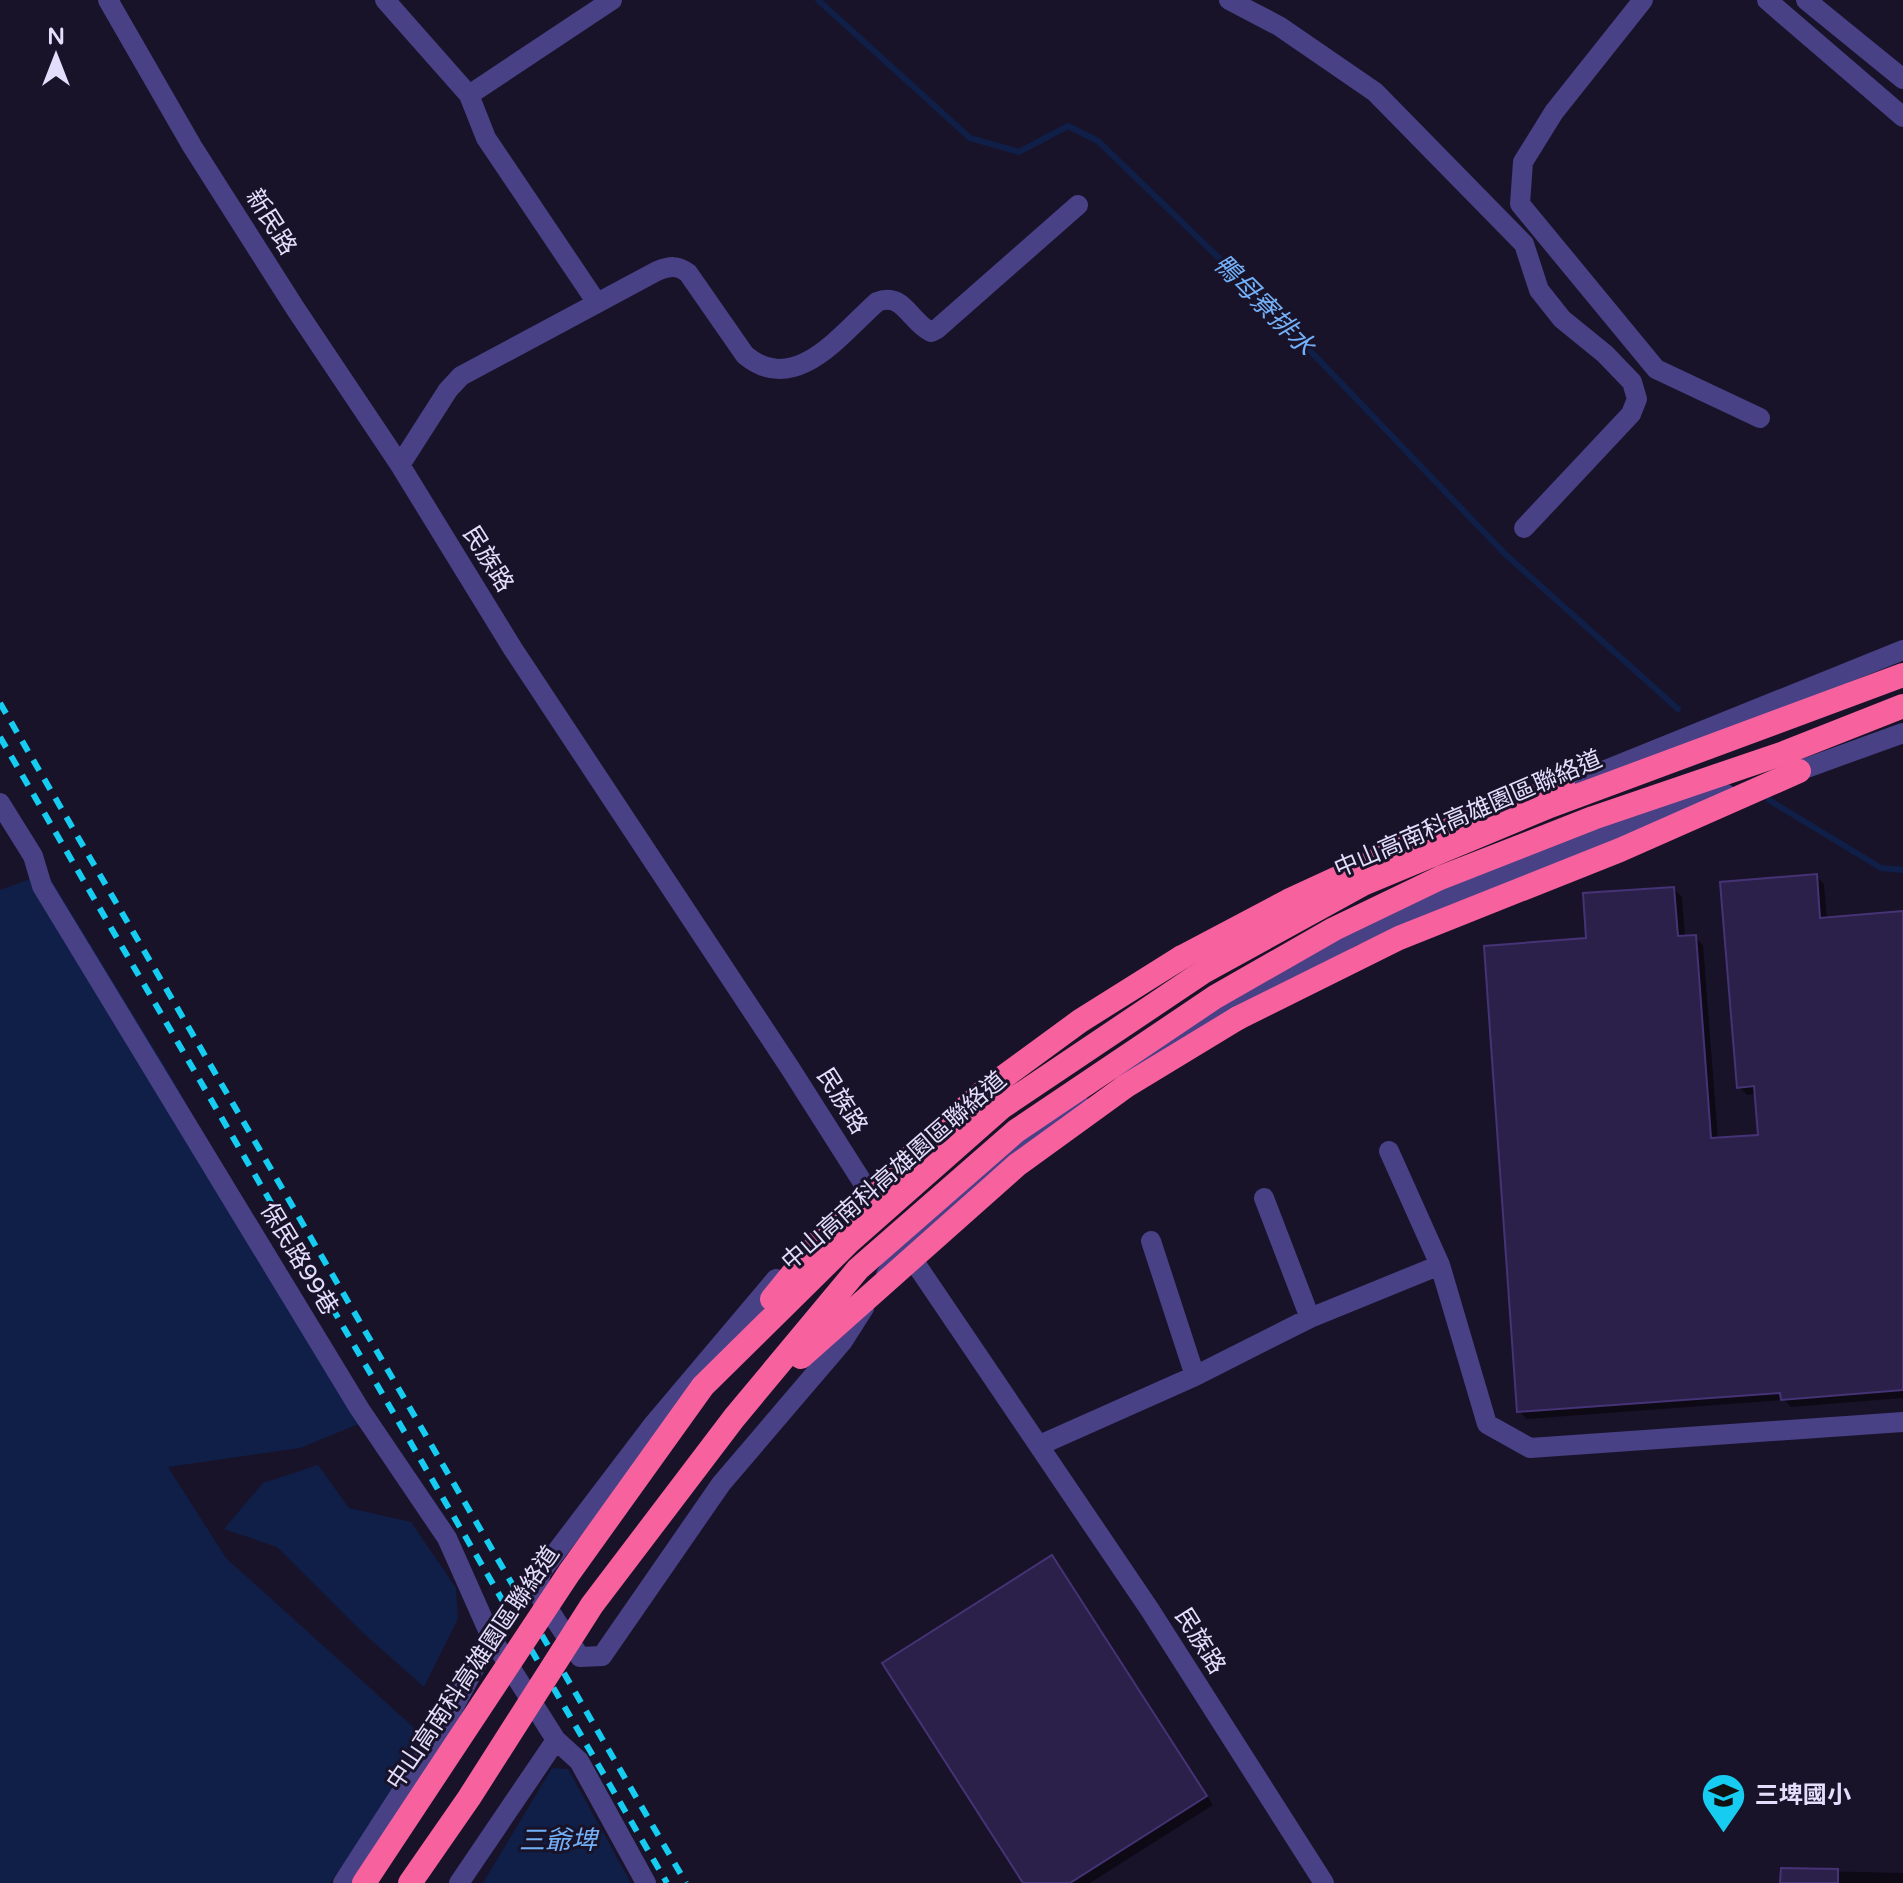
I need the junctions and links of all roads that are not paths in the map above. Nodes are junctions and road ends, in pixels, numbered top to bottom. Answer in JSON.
{"nodes":[{"id":1,"x":108,"y":0,"type":"edge"},
{"id":2,"x":385,"y":0,"type":"edge"},
{"id":3,"x":612,"y":0,"type":"edge"},
{"id":4,"x":1229,"y":0,"type":"edge"},
{"id":5,"x":1643,"y":0,"type":"edge"},
{"id":6,"x":1767,"y":0,"type":"edge"},
{"id":7,"x":1806,"y":0,"type":"edge"},
{"id":8,"x":1903,"y":79,"type":"edge"},
{"id":9,"x":469,"y":95,"type":"junction"},
{"id":10,"x":1903,"y":117,"type":"edge"},
{"id":11,"x":1078,"y":205,"type":"dead end"},
{"id":12,"x":597,"y":303,"type":"junction"},
{"id":13,"x":1760,"y":418,"type":"dead end"},
{"id":14,"x":400,"y":465,"type":"junction"},
{"id":15,"x":1524,"y":528,"type":"dead end"},
{"id":16,"x":1903,"y":650,"type":"edge"},
{"id":17,"x":1903,"y":675,"type":"edge"},
{"id":18,"x":1903,"y":706,"type":"edge"},
{"id":19,"x":1903,"y":733,"type":"edge"},
{"id":20,"x":1799,"y":771,"type":"junction"},
{"id":21,"x":1563,"y":785,"type":"junction"},
{"id":22,"x":0,"y":803,"type":"edge"},
{"id":23,"x":1389,"y":1151,"type":"dead end"},
{"id":24,"x":1264,"y":1198,"type":"dead end"},
{"id":25,"x":876,"y":1203,"type":"junction"},
{"id":26,"x":1151,"y":1241,"type":"dead end"},
{"id":27,"x":904,"y":1247,"type":"junction"},
{"id":28,"x":1440,"y":1265,"type":"junction"},
{"id":29,"x":1310,"y":1318,"type":"junction"},
{"id":30,"x":1195,"y":1376,"type":"junction"},
{"id":31,"x":703,"y":1386,"type":"junction"},
{"id":32,"x":734,"y":1418,"type":"junction"},
{"id":33,"x":1903,"y":1422,"type":"edge"},
{"id":34,"x":1040,"y":1445,"type":"junction"},
{"id":35,"x":491,"y":1637,"type":"junction"},
{"id":36,"x":556,"y":1740,"type":"junction"},
{"id":37,"x":343,"y":1883,"type":"edge"},
{"id":38,"x":364,"y":1883,"type":"edge"},
{"id":39,"x":410,"y":1883,"type":"edge"},
{"id":40,"x":459,"y":1883,"type":"edge"},
{"id":41,"x":646,"y":1883,"type":"edge"},
{"id":42,"x":1324,"y":1883,"type":"edge"}],
"edges":[{"from":1,"to":14,"type":"street","name":"新民路"},
{"from":2,"to":9,"type":"street"},
{"from":3,"to":9,"type":"street"},
{"from":4,"to":15,"type":"street"},
{"from":5,"to":13,"type":"street"},
{"from":6,"to":10,"type":"street"},
{"from":7,"to":8,"type":"street"},
{"from":9,"to":12,"type":"street"},
{"from":11,"to":12,"type":"street"},
{"from":12,"to":14,"type":"street"},
{"from":14,"to":25,"type":"street","name":"民族路"},
{"from":16,"to":21,"type":"street"},
{"from":17,"to":31,"type":"highway","name":"中山高南科高雄園區聯絡道","bridge":true},
{"from":18,"to":32,"type":"highway","name":"中山高南科高雄園區聯絡道","bridge":true},
{"from":19,"to":20,"type":"street"},
{"from":20,"to":27,"type":"street"},
{"from":20,"to":32,"type":"highway","bridge":true},
{"from":21,"to":25,"type":"street"},
{"from":21,"to":31,"type":"highway","bridge":true},
{"from":22,"to":35,"type":"street","name":"保民路99巷"},
{"from":23,"to":28,"type":"street"},
{"from":24,"to":29,"type":"street"},
{"from":25,"to":27,"type":"street","name":"民族路"},
{"from":25,"to":27,"type":"street"},
{"from":26,"to":30,"type":"street"},
{"from":27,"to":34,"type":"street","name":"民族路"},
{"from":28,"to":29,"type":"street"},
{"from":28,"to":33,"type":"street"},
{"from":29,"to":30,"type":"street"},
{"from":30,"to":34,"type":"street"},
{"from":31,"to":38,"type":"highway","name":"中山高南科高雄園區聯絡道","bridge":true},
{"from":32,"to":39,"type":"highway","name":"中山高南科高雄園區聯絡道","bridge":true},
{"from":34,"to":42,"type":"street","name":"民族路"},
{"from":35,"to":36,"type":"street","name":"保民路99巷"},
{"from":35,"to":37,"type":"street"},
{"from":36,"to":40,"type":"street"},
{"from":36,"to":41,"type":"street","name":"保民路99巷"}]}
